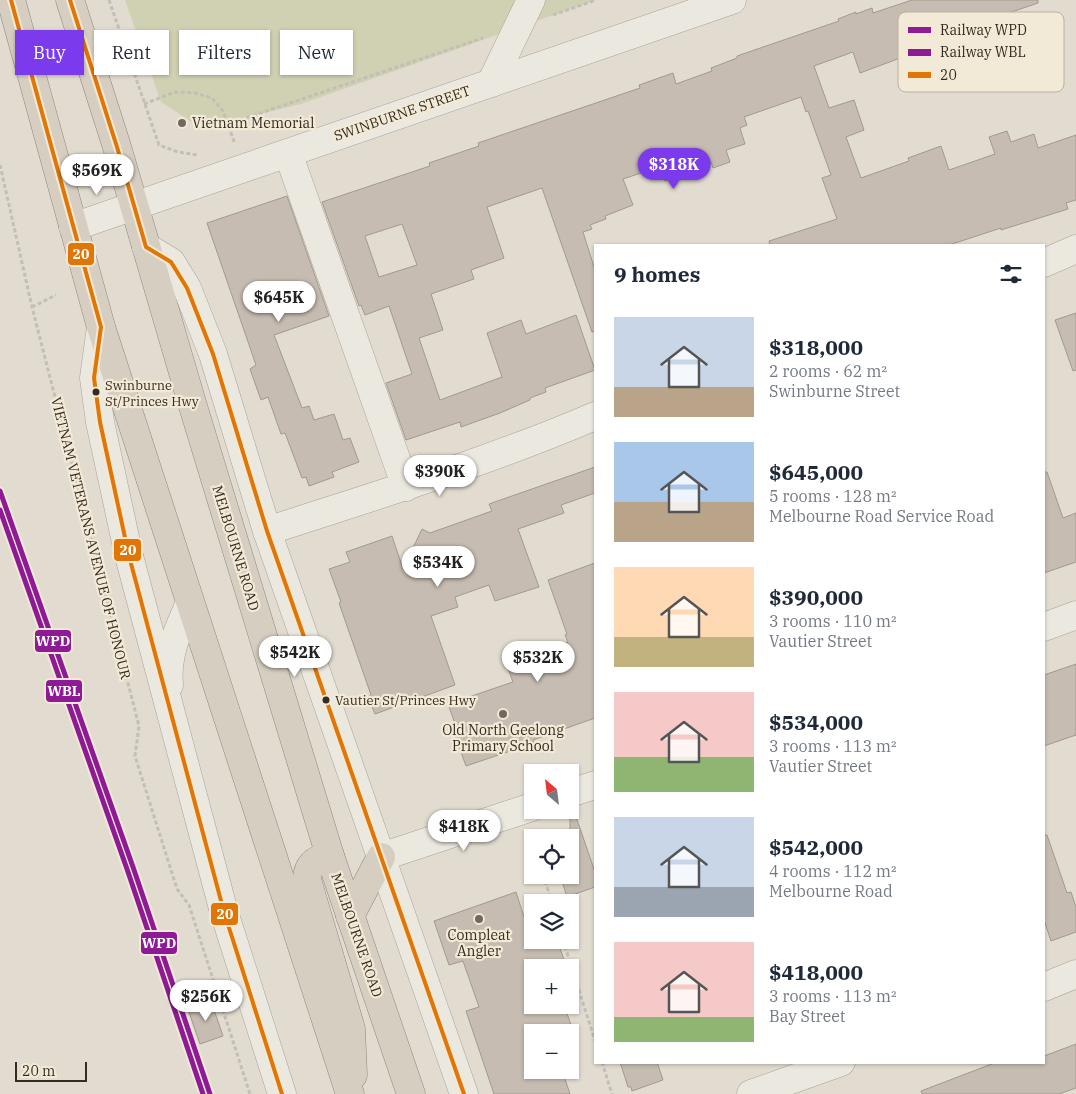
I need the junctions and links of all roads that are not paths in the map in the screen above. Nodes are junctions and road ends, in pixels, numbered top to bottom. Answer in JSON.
{"nodes":[{"id":1,"x":11,"y":0,"type":"edge"},
{"id":2,"x":70,"y":0,"type":"edge"},
{"id":3,"x":531,"y":0,"type":"edge"},
{"id":4,"x":732,"y":0,"type":"edge"},
{"id":5,"x":491,"y":83,"type":"junction"},
{"id":6,"x":288,"y":153,"type":"junction"},
{"id":7,"x":134,"y":206,"type":"junction"},
{"id":8,"x":73,"y":227,"type":"junction"},
{"id":9,"x":146,"y":247,"type":"junction"},
{"id":10,"x":1076,"y":249,"type":"edge"},
{"id":11,"x":1045,"y":263,"type":"edge"},
{"id":12,"x":101,"y":327,"type":"junction"},
{"id":13,"x":594,"y":416,"type":"edge"},
{"id":14,"x":406,"y":487,"type":"junction"},
{"id":15,"x":267,"y":531,"type":"junction"},
{"id":16,"x":190,"y":603,"type":"junction"},
{"id":17,"x":1076,"y":616,"type":"edge"},
{"id":18,"x":1045,"y":627,"type":"edge"},
{"id":19,"x":171,"y":712,"type":"junction"},
{"id":20,"x":594,"y":785,"type":"edge"},
{"id":21,"x":579,"y":790,"type":"edge"},
{"id":22,"x":524,"y":809,"type":"edge"},
{"id":23,"x":330,"y":856,"type":"junction"},
{"id":24,"x":381,"y":858,"type":"junction"},
{"id":25,"x":350,"y":916,"type":"junction"},
{"id":26,"x":367,"y":965,"type":"junction"},
{"id":27,"x":1076,"y":974,"type":"edge"},
{"id":28,"x":1045,"y":987,"type":"edge"},
{"id":29,"x":838,"y":1064,"type":"edge"},
{"id":30,"x":804,"y":1086,"type":"edge"},
{"id":31,"x":282,"y":1094,"type":"edge"},
{"id":32,"x":352,"y":1094,"type":"edge"},
{"id":33,"x":411,"y":1094,"type":"edge"},
{"id":34,"x":427,"y":1094,"type":"edge"},
{"id":35,"x":464,"y":1094,"type":"edge"},
{"id":36,"x":751,"y":1094,"type":"edge"}],
"edges":[{"from":1,"to":8,"type":"highway"},
{"from":2,"to":7,"type":"highway","name":"MELBOURNE ROAD"},
{"from":3,"to":5,"type":"street"},
{"from":4,"to":5,"type":"street","name":"SWINBURNE STREET"},
{"from":5,"to":6,"type":"street","name":"SWINBURNE STREET"},
{"from":6,"to":7,"type":"street","name":"SWINBURNE STREET"},
{"from":6,"to":14,"type":"street"},
{"from":7,"to":8,"type":"street","name":"SWINBURNE STREET"},
{"from":7,"to":9,"type":"highway","name":"MELBOURNE ROAD"},
{"from":8,"to":12,"type":"highway"},
{"from":9,"to":15,"type":"street"},
{"from":9,"to":23,"type":"highway","name":"MELBOURNE ROAD"},
{"from":10,"to":11,"type":"street"},
{"from":12,"to":16,"type":"highway"},
{"from":12,"to":19,"type":"street"},
{"from":13,"to":14,"type":"street"},
{"from":14,"to":15,"type":"street"},
{"from":15,"to":24,"type":"street"},
{"from":16,"to":19,"type":"street"},
{"from":16,"to":32,"type":"highway"},
{"from":17,"to":18,"type":"street"},
{"from":19,"to":31,"type":"street"},
{"from":20,"to":21,"type":"street"},
{"from":22,"to":24,"type":"street"},
{"from":23,"to":25,"type":"highway","name":"MELBOURNE ROAD"},
{"from":23,"to":32,"type":"highway"},
{"from":24,"to":25,"type":"highway"},
{"from":24,"to":35,"type":"street"},
{"from":25,"to":26,"type":"highway","name":"MELBOURNE ROAD"},
{"from":26,"to":33,"type":"highway","name":"MELBOURNE ROAD"},
{"from":26,"to":34,"type":"highway"},
{"from":27,"to":28,"type":"street"},
{"from":29,"to":30,"type":"street"},
{"from":30,"to":36,"type":"street"}]}
